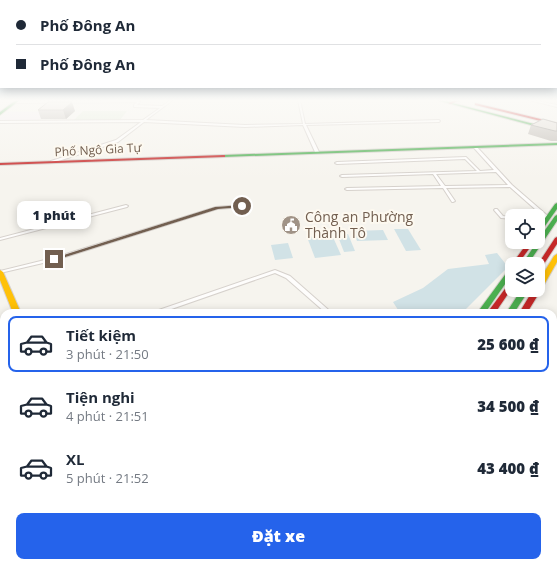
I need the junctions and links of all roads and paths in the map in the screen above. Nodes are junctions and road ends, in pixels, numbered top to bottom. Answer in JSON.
{"nodes":[{"id":1,"x":135,"y":126,"type":"edge"},
{"id":2,"x":305,"y":126,"type":"edge"},
{"id":3,"x":557,"y":144,"type":"edge"},
{"id":4,"x":475,"y":147,"type":"junction"},
{"id":5,"x":317,"y":152,"type":"junction"},
{"id":6,"x":51,"y":163,"type":"junction"},
{"id":7,"x":337,"y":163,"type":"dead end"},
{"id":8,"x":0,"y":164,"type":"edge"},
{"id":9,"x":498,"y":171,"type":"junction"},
{"id":10,"x":480,"y":172,"type":"junction"},
{"id":11,"x":434,"y":173,"type":"junction"},
{"id":12,"x":342,"y":176,"type":"dead end"},
{"id":13,"x":511,"y":186,"type":"junction"},
{"id":14,"x":443,"y":187,"type":"junction"},
{"id":15,"x":347,"y":189,"type":"dead end"},
{"id":16,"x":453,"y":201,"type":"dead end"},
{"id":17,"x":557,"y":205,"type":"edge"},
{"id":18,"x":126,"y":206,"type":"dead end"},
{"id":19,"x":242,"y":206,"type":"dead end"},
{"id":20,"x":496,"y":210,"type":"dead end"},
{"id":21,"x":557,"y":217,"type":"edge"},
{"id":22,"x":505,"y":218,"type":"edge"},
{"id":23,"x":548,"y":218,"type":"junction"},
{"id":24,"x":545,"y":222,"type":"edge"},
{"id":25,"x":557,"y":238,"type":"edge"},
{"id":26,"x":0,"y":239,"type":"edge"},
{"id":27,"x":557,"y":256,"type":"edge"},
{"id":28,"x":530,"y":257,"type":"edge"},
{"id":29,"x":545,"y":258,"type":"edge"},
{"id":30,"x":0,"y":272,"type":"edge"},
{"id":31,"x":545,"y":276,"type":"edge"},
{"id":32,"x":505,"y":279,"type":"edge"},
{"id":33,"x":505,"y":293,"type":"edge"},
{"id":34,"x":520,"y":297,"type":"edge"},
{"id":35,"x":532,"y":297,"type":"edge"},
{"id":36,"x":16,"y":309,"type":"edge"},
{"id":37,"x":166,"y":309,"type":"edge"},
{"id":38,"x":324,"y":309,"type":"edge"},
{"id":39,"x":484,"y":309,"type":"edge"},
{"id":40,"x":494,"y":309,"type":"edge"},
{"id":41,"x":513,"y":309,"type":"edge"},
{"id":42,"x":525,"y":309,"type":"edge"}],
"edges":[{"from":1,"to":6,"type":"street"},
{"from":2,"to":5,"type":"street"},
{"from":3,"to":4,"type":"main road","name":"Phố Ngô Gia Tự"},
{"from":4,"to":5,"type":"main road","name":"Phố Ngô Gia Tự"},
{"from":4,"to":9,"type":"street"},
{"from":5,"to":6,"type":"main road","name":"Phố Ngô Gia Tự"},
{"from":6,"to":8,"type":"main road","name":"Phố Ngô Gia Tự"},
{"from":7,"to":10,"type":"street"},
{"from":9,"to":10,"type":"street"},
{"from":9,"to":13,"type":"street"},
{"from":10,"to":11,"type":"street"},
{"from":11,"to":12,"type":"street"},
{"from":11,"to":14,"type":"street"},
{"from":13,"to":14,"type":"street"},
{"from":13,"to":23,"type":"street"},
{"from":14,"to":15,"type":"street"},
{"from":14,"to":16,"type":"street"},
{"from":17,"to":23,"type":"main road"},
{"from":18,"to":26,"type":"street"},
{"from":19,"to":30,"type":"street"},
{"from":20,"to":22,"type":"street"},
{"from":21,"to":28,"type":"main road"},
{"from":23,"to":24,"type":"main road"},
{"from":25,"to":29,"type":"main road"},
{"from":27,"to":31,"type":"main road"},
{"from":30,"to":36,"type":"main road"},
{"from":32,"to":39,"type":"main road"},
{"from":33,"to":40,"type":"main road"},
{"from":34,"to":41,"type":"main road"},
{"from":35,"to":42,"type":"main road"},
{"from":37,"to":38,"type":"street"}]}
